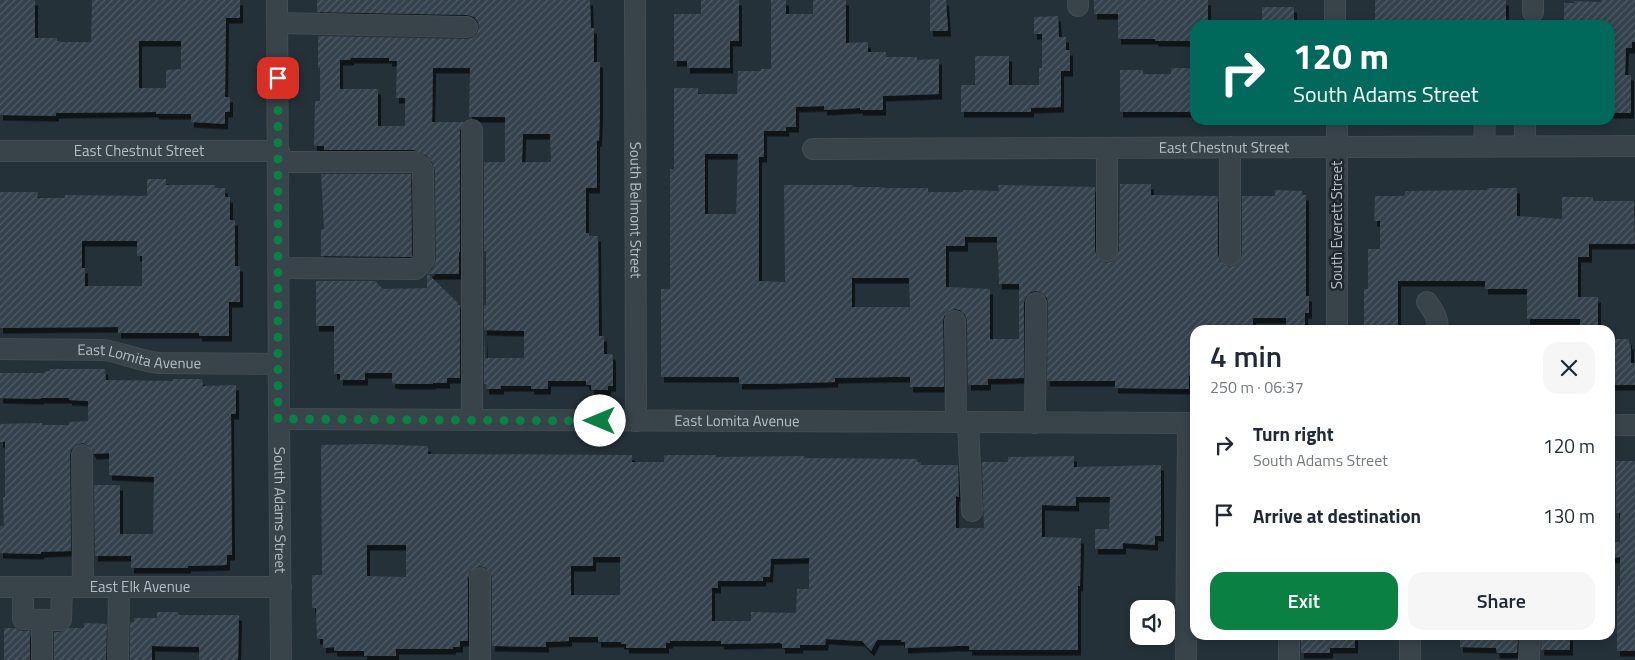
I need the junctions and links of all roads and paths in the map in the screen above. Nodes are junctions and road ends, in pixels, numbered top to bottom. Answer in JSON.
{"nodes":[{"id":1,"x":277,"y":0,"type":"edge"},
{"id":2,"x":635,"y":0,"type":"edge"},
{"id":3,"x":1335,"y":0,"type":"edge"},
{"id":4,"x":1336,"y":20,"type":"edge"},
{"id":5,"x":278,"y":22,"type":"junction"},
{"id":6,"x":467,"y":28,"type":"dead end"},
{"id":7,"x":1336,"y":125,"type":"edge"},
{"id":8,"x":1485,"y":125,"type":"edge"},
{"id":9,"x":1525,"y":125,"type":"edge"},
{"id":10,"x":472,"y":130,"type":"dead end"},
{"id":11,"x":1484,"y":146,"type":"junction"},
{"id":12,"x":1525,"y":146,"type":"junction"},
{"id":13,"x":1635,"y":146,"type":"edge"},
{"id":14,"x":1230,"y":147,"type":"junction"},
{"id":15,"x":1337,"y":147,"type":"junction"},
{"id":16,"x":1107,"y":148,"type":"junction"},
{"id":17,"x":813,"y":149,"type":"dead end"},
{"id":18,"x":0,"y":151,"type":"edge"},
{"id":19,"x":278,"y":157,"type":"junction"},
{"id":20,"x":1107,"y":251,"type":"dead end"},
{"id":21,"x":1230,"y":255,"type":"dead end"},
{"id":22,"x":278,"y":268,"type":"junction"},
{"id":23,"x":1427,"y":302,"type":"dead end"},
{"id":24,"x":1036,"y":303,"type":"dead end"},
{"id":25,"x":953,"y":321,"type":"dead end"},
{"id":26,"x":1338,"y":325,"type":"edge"},
{"id":27,"x":1438,"y":325,"type":"edge"},
{"id":28,"x":0,"y":350,"type":"edge"},
{"id":29,"x":278,"y":364,"type":"junction"},
{"id":30,"x":278,"y":419,"type":"junction"},
{"id":31,"x":472,"y":420,"type":"junction"},
{"id":32,"x":636,"y":421,"type":"junction"},
{"id":33,"x":958,"y":422,"type":"junction"},
{"id":34,"x":1036,"y":423,"type":"junction"},
{"id":35,"x":1190,"y":423,"type":"edge"},
{"id":36,"x":1615,"y":425,"type":"edge"},
{"id":37,"x":1635,"y":425,"type":"edge"},
{"id":38,"x":82,"y":455,"type":"dead end"},
{"id":39,"x":1190,"y":502,"type":"edge"},
{"id":40,"x":972,"y":511,"type":"dead end"},
{"id":41,"x":480,"y":578,"type":"dead end"},
{"id":42,"x":0,"y":587,"type":"edge"},
{"id":43,"x":23,"y":587,"type":"junction"},
{"id":44,"x":62,"y":587,"type":"junction"},
{"id":45,"x":83,"y":587,"type":"junction"},
{"id":46,"x":119,"y":587,"type":"junction"},
{"id":47,"x":281,"y":587,"type":"junction"},
{"id":48,"x":469,"y":606,"type":"dead end"},
{"id":49,"x":42,"y":620,"type":"junction"},
{"id":50,"x":1289,"y":640,"type":"edge"},
{"id":51,"x":1410,"y":640,"type":"edge"},
{"id":52,"x":1530,"y":640,"type":"edge"},
{"id":53,"x":42,"y":660,"type":"edge"},
{"id":54,"x":118,"y":660,"type":"edge"},
{"id":55,"x":281,"y":660,"type":"edge"},
{"id":56,"x":470,"y":660,"type":"edge"},
{"id":57,"x":480,"y":660,"type":"edge"},
{"id":58,"x":1186,"y":660,"type":"edge"},
{"id":59,"x":1289,"y":660,"type":"edge"},
{"id":60,"x":1410,"y":660,"type":"edge"},
{"id":61,"x":1529,"y":660,"type":"edge"}],
"edges":[{"from":1,"to":5,"type":"street","name":"South Adams Street"},
{"from":2,"to":32,"type":"street","name":"South Belmont Street"},
{"from":3,"to":4,"type":"street"},
{"from":5,"to":6,"type":"street"},
{"from":5,"to":19,"type":"street","name":"South Adams Street"},
{"from":7,"to":15,"type":"street","name":"South Everett Street"},
{"from":8,"to":11,"type":"street"},
{"from":9,"to":12,"type":"street"},
{"from":10,"to":31,"type":"street"},
{"from":11,"to":12,"type":"street","name":"East Chestnut Street"},
{"from":11,"to":15,"type":"street","name":"East Chestnut Street"},
{"from":12,"to":13,"type":"street","name":"East Chestnut Street"},
{"from":14,"to":15,"type":"street","name":"East Chestnut Street"},
{"from":14,"to":16,"type":"street","name":"East Chestnut Street"},
{"from":14,"to":21,"type":"street"},
{"from":15,"to":26,"type":"street","name":"South Everett Street"},
{"from":16,"to":17,"type":"street","name":"East Chestnut Street"},
{"from":16,"to":20,"type":"street"},
{"from":18,"to":19,"type":"street","name":"East Chestnut Street"},
{"from":19,"to":22,"type":"street","name":"South Adams Street"},
{"from":19,"to":22,"type":"street","name":"East Chestnut Street"},
{"from":22,"to":29,"type":"street","name":"South Adams Street"},
{"from":23,"to":27,"type":"street"},
{"from":24,"to":34,"type":"street"},
{"from":25,"to":33,"type":"street"},
{"from":28,"to":29,"type":"street","name":"East Lomita Avenue"},
{"from":29,"to":30,"type":"street","name":"South Adams Street"},
{"from":30,"to":31,"type":"street","name":"East Lomita Avenue"},
{"from":30,"to":47,"type":"street","name":"South Adams Street"},
{"from":31,"to":32,"type":"street","name":"East Lomita Avenue"},
{"from":32,"to":33,"type":"street","name":"East Lomita Avenue"},
{"from":33,"to":34,"type":"street","name":"East Lomita Avenue"},
{"from":33,"to":40,"type":"street"},
{"from":34,"to":35,"type":"street","name":"East Lomita Avenue"},
{"from":36,"to":37,"type":"street"},
{"from":38,"to":45,"type":"street"},
{"from":39,"to":58,"type":"street"},
{"from":41,"to":57,"type":"street"},
{"from":42,"to":43,"type":"street","name":"East Elk Avenue"},
{"from":43,"to":44,"type":"street","name":"East Elk Avenue"},
{"from":43,"to":49,"type":"street"},
{"from":44,"to":45,"type":"street","name":"East Elk Avenue"},
{"from":44,"to":49,"type":"street"},
{"from":45,"to":46,"type":"street","name":"East Elk Avenue"},
{"from":46,"to":47,"type":"street","name":"East Elk Avenue"},
{"from":46,"to":54,"type":"street"},
{"from":47,"to":55,"type":"street","name":"South Adams Street"},
{"from":48,"to":56,"type":"street"},
{"from":49,"to":53,"type":"street"},
{"from":50,"to":59,"type":"street"},
{"from":51,"to":60,"type":"street"},
{"from":52,"to":61,"type":"street"}]}
